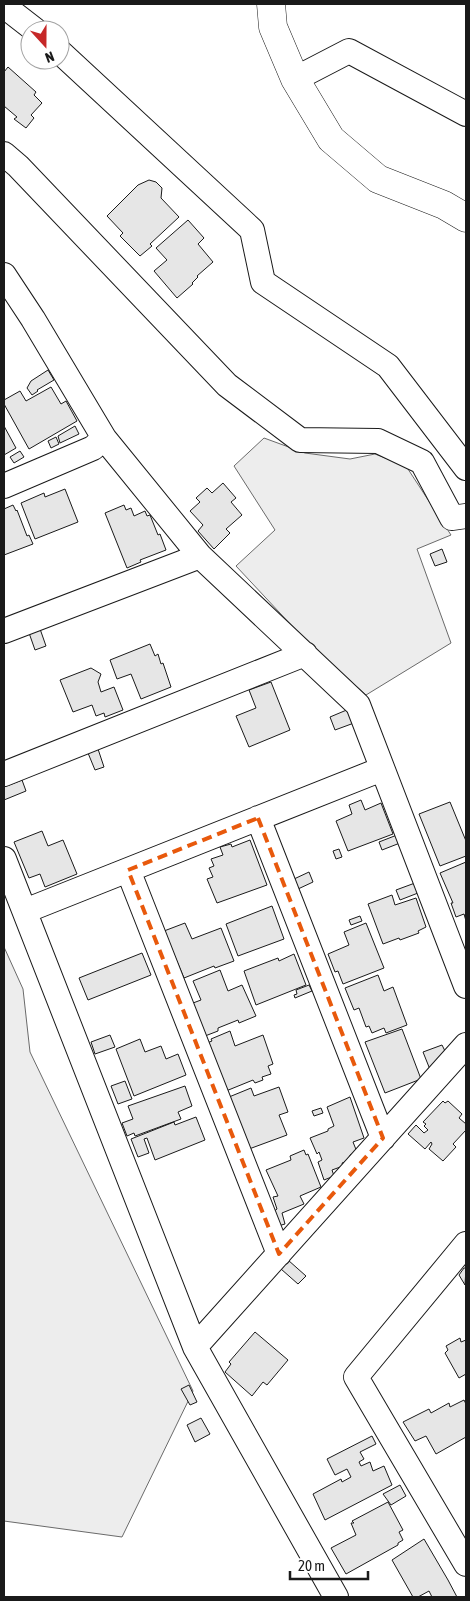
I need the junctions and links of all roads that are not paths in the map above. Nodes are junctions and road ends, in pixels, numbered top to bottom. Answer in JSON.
{"nodes":[{"id":1,"x":271,"y":4,"type":"edge"},
{"id":2,"x":4,"y":6,"type":"edge"},
{"id":3,"x":22,"y":20,"type":"edge"},
{"id":4,"x":70,"y":61,"type":"edge"},
{"id":5,"x":295,"y":79,"type":"junction"},
{"id":6,"x":466,"y":114,"type":"edge"},
{"id":7,"x":4,"y":154,"type":"edge"},
{"id":8,"x":466,"y":218,"type":"edge"},
{"id":9,"x":4,"y":275,"type":"edge"},
{"id":10,"x":104,"y":438,"type":"junction"},
{"id":11,"x":466,"y":468,"type":"edge"},
{"id":12,"x":4,"y":486,"type":"edge"},
{"id":13,"x":466,"y":516,"type":"edge"},
{"id":14,"x":200,"y":556,"type":"junction"},
{"id":15,"x":4,"y":631,"type":"edge"},
{"id":16,"x":305,"y":654,"type":"junction"},
{"id":17,"x":382,"y":769,"type":"junction"},
{"id":18,"x":4,"y":774,"type":"edge"},
{"id":19,"x":258,"y":818,"type":"junction"},
{"id":20,"x":4,"y":859,"type":"edge"},
{"id":21,"x":128,"y":870,"type":"junction"},
{"id":22,"x":25,"y":911,"type":"junction"},
{"id":23,"x":466,"y":986,"type":"edge"},
{"id":24,"x":466,"y":1045,"type":"edge"},
{"id":25,"x":383,"y":1138,"type":"junction"},
{"id":26,"x":466,"y":1244,"type":"edge"},
{"id":27,"x":279,"y":1254,"type":"junction"},
{"id":28,"x":195,"y":1347,"type":"junction"},
{"id":29,"x":466,"y":1564,"type":"edge"},
{"id":30,"x":336,"y":1597,"type":"edge"}],
"edges":[{"from":1,"to":5,"type":"street"},
{"from":2,"to":3,"type":"street"},
{"from":4,"to":11,"type":"street"},
{"from":5,"to":6,"type":"street"},
{"from":5,"to":8,"type":"street"},
{"from":7,"to":13,"type":"street"},
{"from":9,"to":10,"type":"street"},
{"from":10,"to":12,"type":"street"},
{"from":10,"to":14,"type":"street"},
{"from":14,"to":15,"type":"street"},
{"from":14,"to":16,"type":"street"},
{"from":16,"to":17,"type":"street"},
{"from":16,"to":18,"type":"street"},
{"from":17,"to":19,"type":"street"},
{"from":17,"to":23,"type":"street"},
{"from":19,"to":21,"type":"street"},
{"from":19,"to":25,"type":"street"},
{"from":20,"to":22,"type":"street"},
{"from":21,"to":22,"type":"street"},
{"from":21,"to":27,"type":"street"},
{"from":22,"to":28,"type":"street"},
{"from":24,"to":25,"type":"street"},
{"from":25,"to":27,"type":"street"},
{"from":26,"to":29,"type":"street"},
{"from":27,"to":28,"type":"street"},
{"from":28,"to":30,"type":"street"}]}
